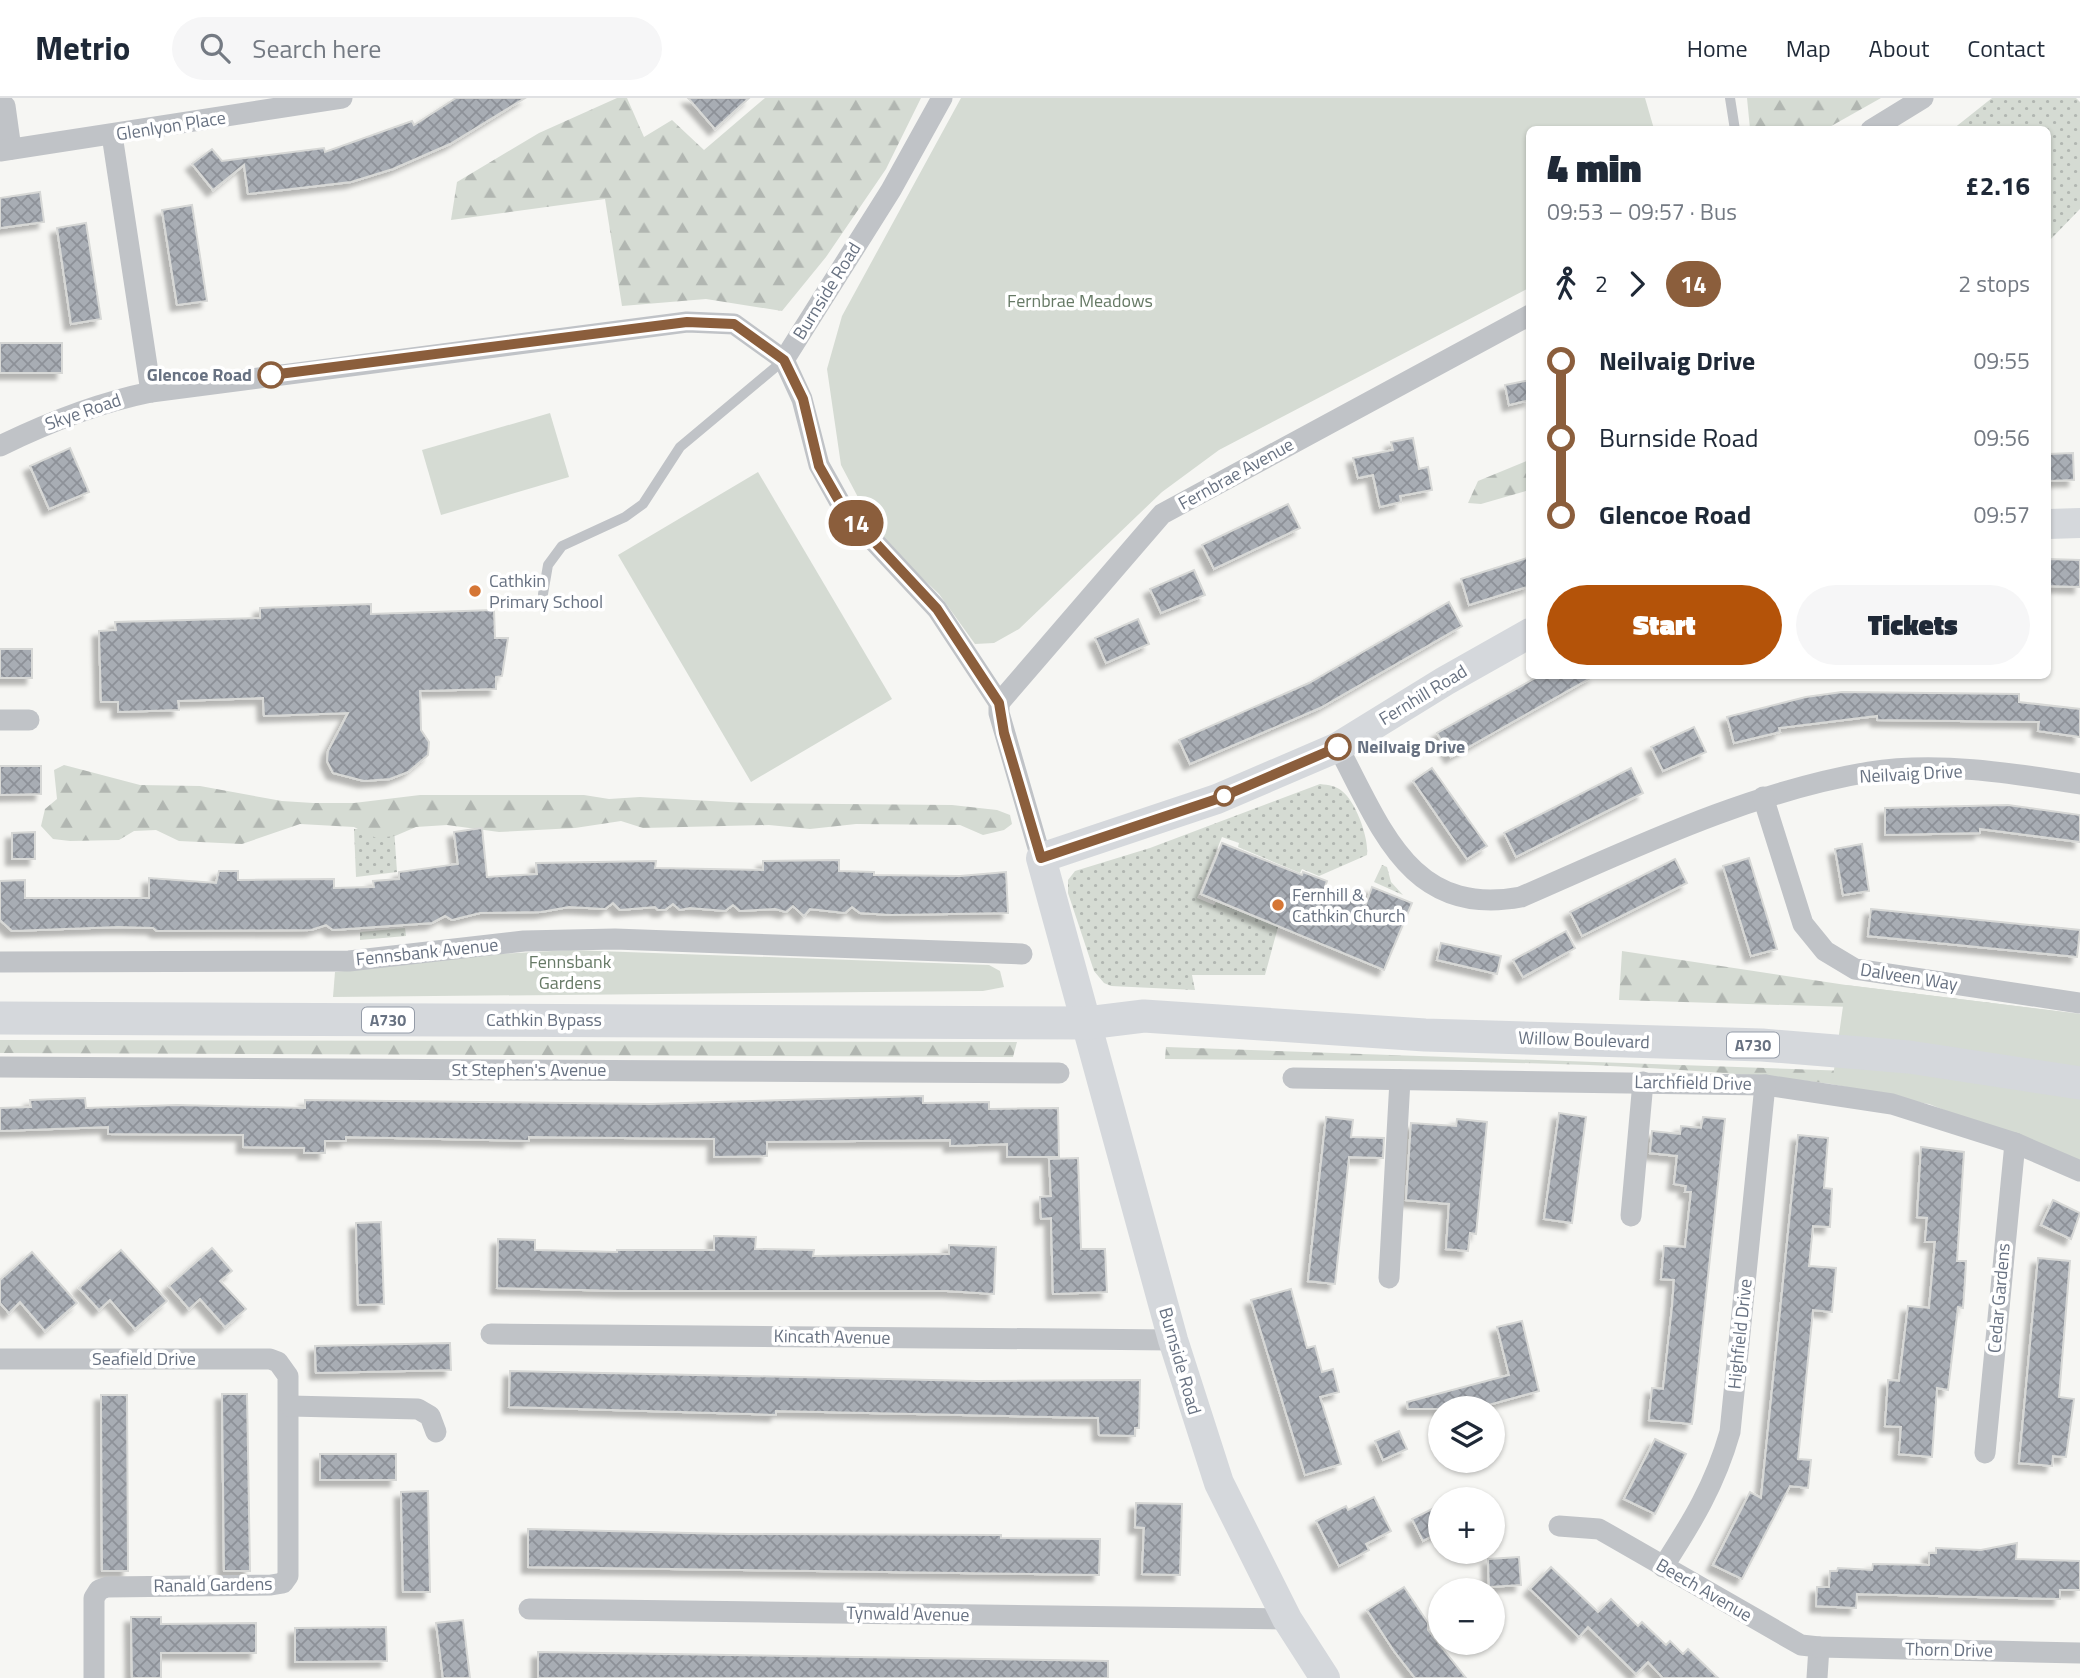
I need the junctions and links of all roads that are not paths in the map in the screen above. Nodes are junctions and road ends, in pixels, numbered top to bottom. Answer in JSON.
{"nodes":[{"id":1,"x":342,"y":98,"type":"edge"},
{"id":2,"x":942,"y":98,"type":"edge"},
{"id":3,"x":1730,"y":98,"type":"edge"},
{"id":4,"x":1923,"y":98,"type":"edge"},
{"id":5,"x":5,"y":106,"type":"dead end"},
{"id":6,"x":1734,"y":126,"type":"edge"},
{"id":7,"x":1878,"y":126,"type":"edge"},
{"id":8,"x":111,"y":135,"type":"junction"},
{"id":9,"x":5,"y":150,"type":"edge"},
{"id":10,"x":1526,"y":317,"type":"edge"},
{"id":11,"x":784,"y":360,"type":"junction"},
{"id":12,"x":151,"y":392,"type":"junction"},
{"id":13,"x":0,"y":446,"type":"edge"},
{"id":14,"x":2080,"y":523,"type":"edge"},
{"id":15,"x":2051,"y":524,"type":"edge"},
{"id":16,"x":543,"y":594,"type":"dead end"},
{"id":17,"x":1526,"y":635,"type":"edge"},
{"id":18,"x":999,"y":703,"type":"junction"},
{"id":19,"x":0,"y":720,"type":"edge"},
{"id":20,"x":29,"y":720,"type":"dead end"},
{"id":21,"x":1338,"y":747,"type":"junction"},
{"id":22,"x":2080,"y":784,"type":"edge"},
{"id":23,"x":1763,"y":797,"type":"junction"},
{"id":24,"x":1041,"y":858,"type":"junction"},
{"id":25,"x":1022,"y":954,"type":"dead end"},
{"id":26,"x":0,"y":962,"type":"edge"},
{"id":27,"x":2080,"y":1003,"type":"edge"},
{"id":28,"x":0,"y":1018,"type":"edge"},
{"id":29,"x":1087,"y":1023,"type":"junction"},
{"id":30,"x":0,"y":1067,"type":"edge"},
{"id":31,"x":1059,"y":1073,"type":"dead end"},
{"id":32,"x":1293,"y":1078,"type":"dead end"},
{"id":33,"x":1400,"y":1080,"type":"junction"},
{"id":34,"x":1643,"y":1082,"type":"junction"},
{"id":35,"x":2080,"y":1083,"type":"edge"},
{"id":36,"x":1765,"y":1085,"type":"junction"},
{"id":37,"x":2015,"y":1143,"type":"junction"},
{"id":38,"x":2080,"y":1171,"type":"edge"},
{"id":39,"x":1631,"y":1216,"type":"dead end"},
{"id":40,"x":1388,"y":1278,"type":"dead end"},
{"id":41,"x":491,"y":1334,"type":"dead end"},
{"id":42,"x":1173,"y":1340,"type":"junction"},
{"id":43,"x":0,"y":1359,"type":"edge"},
{"id":44,"x":284,"y":1369,"type":"joint"},
{"id":45,"x":290,"y":1406,"type":"junction"},
{"id":46,"x":436,"y":1432,"type":"dead end"},
{"id":47,"x":1985,"y":1454,"type":"dead end"},
{"id":48,"x":1559,"y":1527,"type":"dead end"},
{"id":49,"x":1663,"y":1567,"type":"junction"},
{"id":50,"x":529,"y":1609,"type":"dead end"},
{"id":51,"x":1287,"y":1619,"type":"junction"},
{"id":52,"x":1819,"y":1647,"type":"junction"},
{"id":53,"x":2080,"y":1653,"type":"edge"},
{"id":54,"x":94,"y":1678,"type":"edge"},
{"id":55,"x":1325,"y":1678,"type":"edge"},
{"id":56,"x":1817,"y":1678,"type":"edge"}],
"edges":[{"from":1,"to":8,"type":"street","name":"Glenlyon Place"},
{"from":2,"to":11,"type":"street","name":"Burnside Road"},
{"from":3,"to":6,"type":"lane"},
{"from":4,"to":7,"type":"street"},
{"from":5,"to":9,"type":"street"},
{"from":8,"to":9,"type":"street","name":"Glenlyon Place"},
{"from":8,"to":12,"type":"street"},
{"from":10,"to":18,"type":"street","name":"Fernbrae Avenue"},
{"from":11,"to":12,"type":"street","name":"Skye Road"},
{"from":11,"to":16,"type":"lane"},
{"from":11,"to":18,"type":"street","name":"Burnside Road"},
{"from":12,"to":13,"type":"street","name":"Skye Road"},
{"from":14,"to":15,"type":"street"},
{"from":17,"to":21,"type":"street","name":"Fernhill Road"},
{"from":18,"to":24,"type":"street","name":"Burnside Road"},
{"from":19,"to":20,"type":"street"},
{"from":21,"to":23,"type":"street","name":"Neilvaig Drive"},
{"from":21,"to":24,"type":"street","name":"Fernhill Road"},
{"from":22,"to":23,"type":"street","name":"Neilvaig Drive"},
{"from":23,"to":27,"type":"street","name":"Dalveen Way"},
{"from":24,"to":29,"type":"street","name":"Burnside Road"},
{"from":25,"to":26,"type":"street","name":"Fennsbank Avenue"},
{"from":28,"to":29,"type":"main road","name":"Cathkin Bypass","number":"A730"},
{"from":29,"to":35,"type":"main road","name":"Willow Boulevard","number":"A730"},
{"from":29,"to":42,"type":"street","name":"Burnside Road"},
{"from":30,"to":31,"type":"street","name":"St Stephen's Avenue"},
{"from":32,"to":33,"type":"street","name":"Larchfield Drive"},
{"from":33,"to":34,"type":"street","name":"Larchfield Drive"},
{"from":33,"to":40,"type":"street"},
{"from":34,"to":36,"type":"street","name":"Larchfield Drive"},
{"from":34,"to":39,"type":"street"},
{"from":36,"to":37,"type":"street","name":"Larchfield Drive"},
{"from":36,"to":49,"type":"street","name":"Highfield Drive"},
{"from":37,"to":38,"type":"street","name":"Larchfield Drive"},
{"from":37,"to":47,"type":"street","name":"Cedar Gardens"},
{"from":41,"to":42,"type":"street","name":"Kincath Avenue"},
{"from":42,"to":51,"type":"street","name":"Burnside Road"},
{"from":43,"to":44,"type":"street","name":"Seafield Drive"},
{"from":44,"to":45,"type":"street","name":"Ranald Gardens"},
{"from":45,"to":46,"type":"street"},
{"from":45,"to":54,"type":"street","name":"Ranald Gardens"},
{"from":48,"to":49,"type":"street","name":"Beech Avenue"},
{"from":49,"to":52,"type":"street","name":"Beech Avenue"},
{"from":50,"to":51,"type":"street","name":"Tynwald Avenue"},
{"from":51,"to":55,"type":"street","name":"Burnside Road"},
{"from":52,"to":53,"type":"street","name":"Thorn Drive"},
{"from":52,"to":56,"type":"street"}]}
